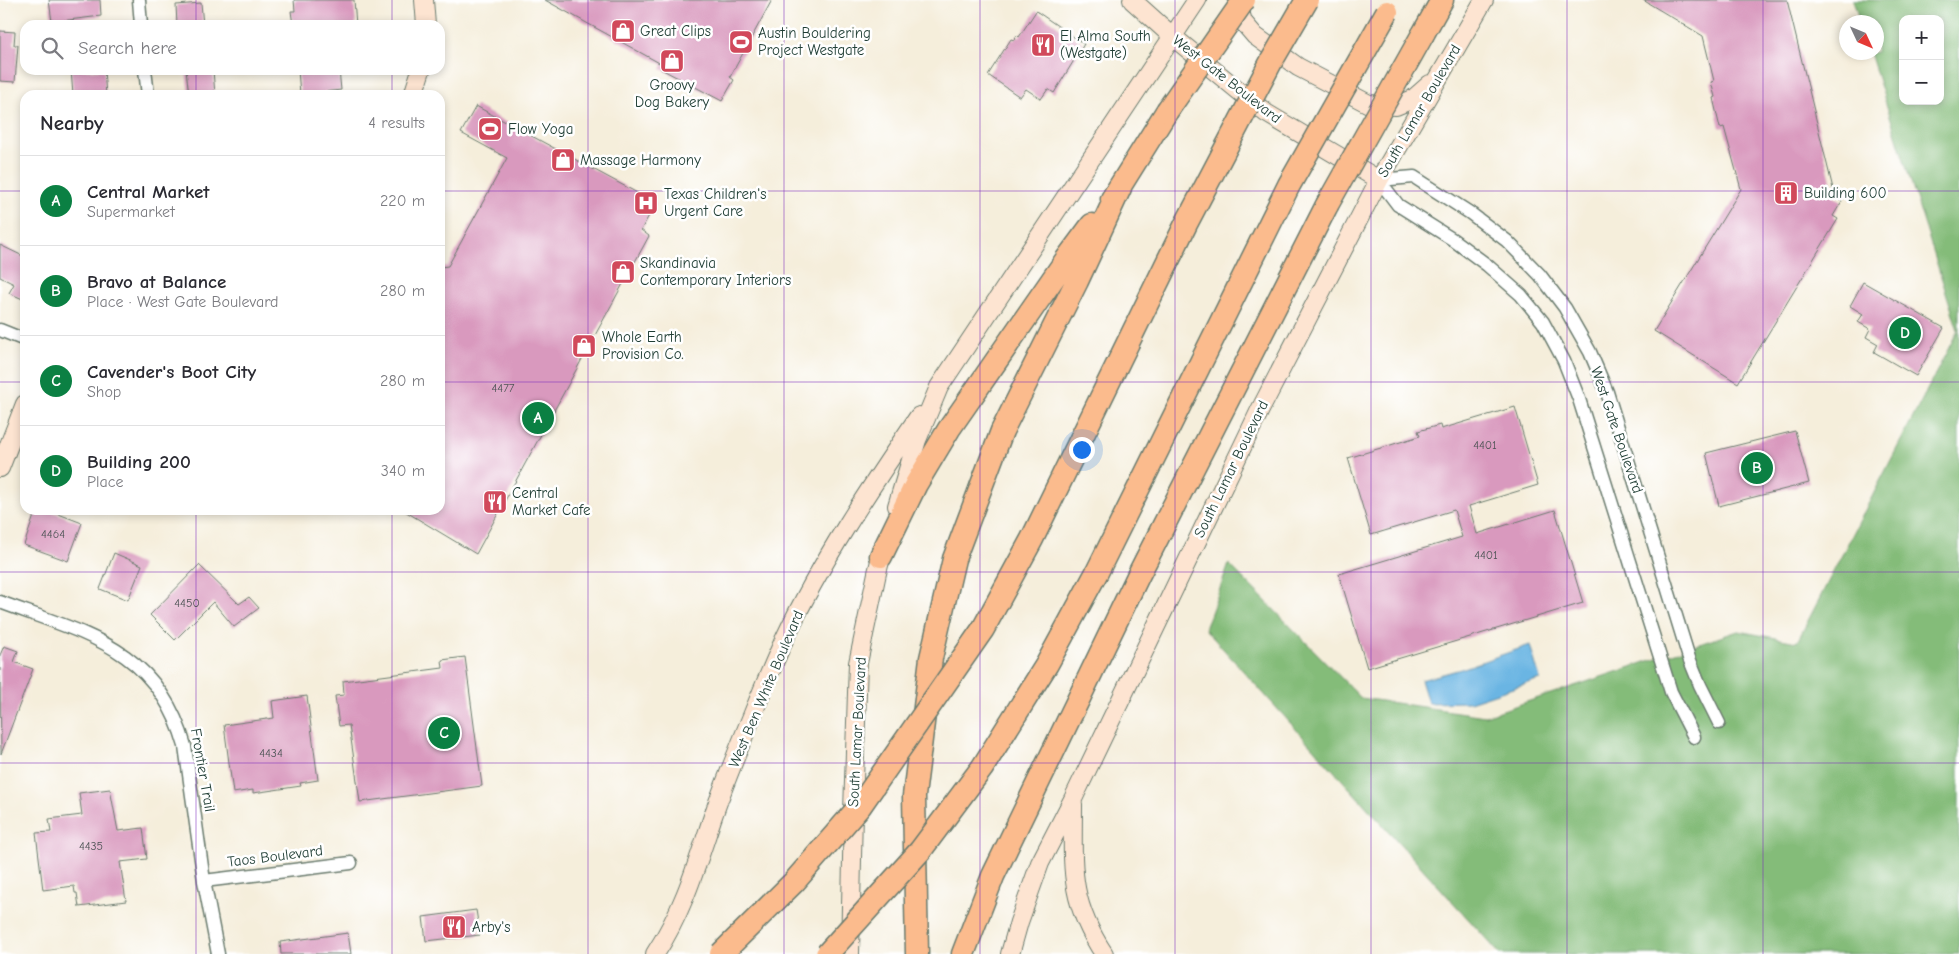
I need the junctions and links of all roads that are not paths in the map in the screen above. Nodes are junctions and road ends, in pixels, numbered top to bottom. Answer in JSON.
{"nodes":[{"id":1,"x":139,"y":0,"type":"edge"},
{"id":2,"x":424,"y":0,"type":"edge"},
{"id":3,"x":1132,"y":0,"type":"edge"},
{"id":4,"x":1197,"y":0,"type":"edge"},
{"id":5,"x":1237,"y":0,"type":"edge"},
{"id":6,"x":1244,"y":0,"type":"edge"},
{"id":7,"x":1307,"y":0,"type":"edge"},
{"id":8,"x":1442,"y":0,"type":"edge"},
{"id":9,"x":1484,"y":0,"type":"edge"},
{"id":10,"x":1391,"y":6,"type":"edge"},
{"id":11,"x":141,"y":20,"type":"edge"},
{"id":12,"x":426,"y":20,"type":"edge"},
{"id":13,"x":1172,"y":36,"type":"junction"},
{"id":14,"x":1440,"y":74,"type":"junction"},
{"id":15,"x":146,"y":75,"type":"edge"},
{"id":16,"x":419,"y":75,"type":"edge"},
{"id":17,"x":147,"y":90,"type":"edge"},
{"id":18,"x":415,"y":90,"type":"edge"},
{"id":19,"x":1379,"y":180,"type":"junction"},
{"id":20,"x":1120,"y":188,"type":"junction"},
{"id":21,"x":0,"y":330,"type":"edge"},
{"id":22,"x":20,"y":338,"type":"edge"},
{"id":23,"x":939,"y":387,"type":"junction"},
{"id":24,"x":20,"y":417,"type":"edge"},
{"id":25,"x":0,"y":468,"type":"edge"},
{"id":26,"x":881,"y":556,"type":"junction"},
{"id":27,"x":0,"y":602,"type":"edge"},
{"id":28,"x":1719,"y":723,"type":"dead end"},
{"id":29,"x":1694,"y":737,"type":"dead end"},
{"id":30,"x":1073,"y":799,"type":"junction"},
{"id":31,"x":351,"y":863,"type":"dead end"},
{"id":32,"x":204,"y":881,"type":"junction"},
{"id":33,"x":218,"y":954,"type":"edge"},
{"id":34,"x":655,"y":954,"type":"edge"},
{"id":35,"x":721,"y":954,"type":"edge"},
{"id":36,"x":827,"y":954,"type":"edge"},
{"id":37,"x":850,"y":954,"type":"edge"},
{"id":38,"x":917,"y":954,"type":"edge"},
{"id":39,"x":963,"y":954,"type":"edge"},
{"id":40,"x":1010,"y":954,"type":"edge"},
{"id":41,"x":1104,"y":954,"type":"edge"}],
"edges":[{"from":1,"to":11,"type":"street"},
{"from":2,"to":12,"type":"main road"},
{"from":3,"to":13,"type":"main road","name":"West Gate Boulevard"},
{"from":4,"to":13,"type":"main road","name":"South Lamar Boulevard"},
{"from":5,"to":14,"type":"main road"},
{"from":6,"to":20,"type":"highway","bridge":true},
{"from":7,"to":35,"type":"highway","bridge":true},
{"from":8,"to":39,"type":"highway","bridge":true},
{"from":9,"to":14,"type":"main road","name":"South Lamar Boulevard"},
{"from":10,"to":36,"type":"highway","bridge":true},
{"from":13,"to":19,"type":"main road","name":"West Gate Boulevard"},
{"from":13,"to":23,"type":"main road","name":"South Lamar Boulevard"},
{"from":14,"to":19,"type":"main road","name":"South Lamar Boulevard"},
{"from":15,"to":17,"type":"street"},
{"from":16,"to":18,"type":"main road"},
{"from":19,"to":28,"type":"street","name":"West Gate Boulevard"},
{"from":19,"to":29,"type":"street","name":"West Gate Boulevard"},
{"from":19,"to":30,"type":"main road","name":"South Lamar Boulevard"},
{"from":20,"to":26,"type":"highway"},
{"from":20,"to":38,"type":"highway"},
{"from":21,"to":22,"type":"street"},
{"from":23,"to":26,"type":"main road","name":"South Lamar Boulevard"},
{"from":23,"to":34,"type":"main road","name":"West Ben White Boulevard"},
{"from":24,"to":25,"type":"main road"},
{"from":26,"to":37,"type":"main road","name":"South Lamar Boulevard"},
{"from":27,"to":32,"type":"street","name":"Frontier Trail"},
{"from":30,"to":40,"type":"main road","name":"South Lamar Boulevard"},
{"from":30,"to":41,"type":"main road"},
{"from":31,"to":32,"type":"street","name":"Taos Boulevard"},
{"from":32,"to":33,"type":"street","name":"Frontier Trail"}]}
